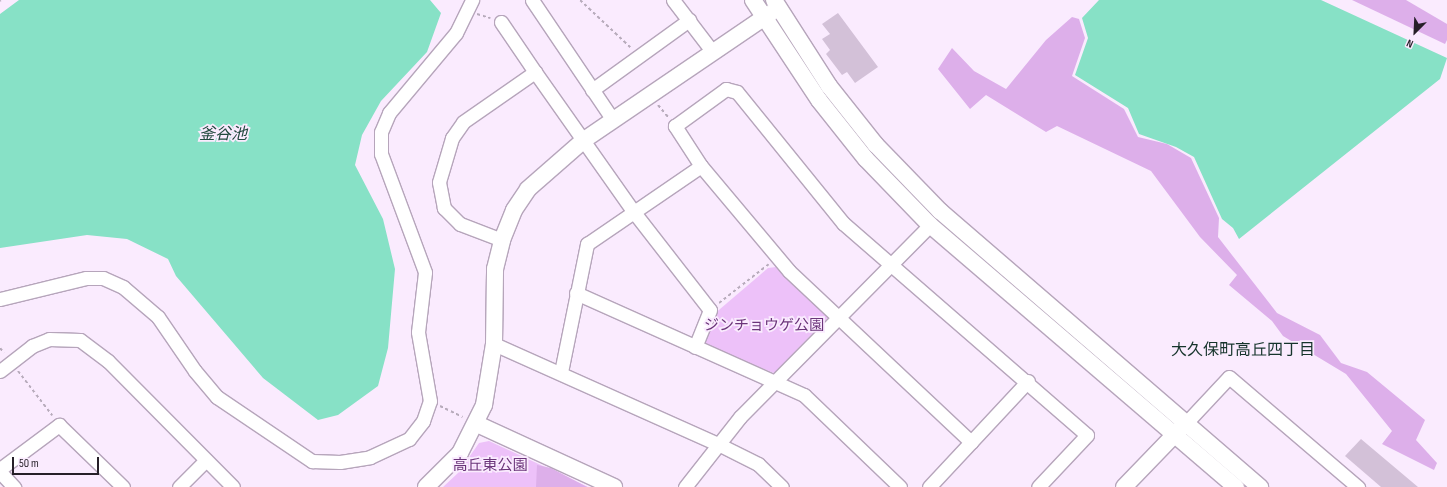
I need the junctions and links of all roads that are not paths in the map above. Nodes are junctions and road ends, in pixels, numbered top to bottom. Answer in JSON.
{"nodes":[{"id":1,"x":532,"y":0,"type":"edge"},
{"id":2,"x":673,"y":0,"type":"edge"},
{"id":3,"x":753,"y":0,"type":"edge"},
{"id":4,"x":776,"y":4,"type":"edge"},
{"id":5,"x":469,"y":5,"type":"edge"},
{"id":6,"x":763,"y":18,"type":"junction"},
{"id":7,"x":689,"y":20,"type":"junction"},
{"id":8,"x":501,"y":22,"type":"road end"},
{"id":9,"x":712,"y":51,"type":"junction"},
{"id":10,"x":535,"y":72,"type":"junction"},
{"id":11,"x":592,"y":90,"type":"junction"},
{"id":12,"x":613,"y":120,"type":"junction"},
{"id":13,"x":584,"y":140,"type":"junction"},
{"id":14,"x":701,"y":166,"type":"junction"},
{"id":15,"x":633,"y":211,"type":"junction"},
{"id":16,"x":930,"y":225,"type":"junction"},
{"id":17,"x":502,"y":240,"type":"junction"},
{"id":18,"x":891,"y":264,"type":"junction"},
{"id":19,"x":576,"y":293,"type":"junction"},
{"id":20,"x":0,"y":299,"type":"edge"},
{"id":21,"x":838,"y":318,"type":"junction"},
{"id":22,"x":494,"y":344,"type":"junction"},
{"id":23,"x":695,"y":347,"type":"junction"},
{"id":24,"x":0,"y":370,"type":"edge"},
{"id":25,"x":561,"y":372,"type":"junction"},
{"id":26,"x":1028,"y":381,"type":"junction"},
{"id":27,"x":774,"y":383,"type":"junction"},
{"id":28,"x":477,"y":424,"type":"junction"},
{"id":29,"x":1180,"y":429,"type":"junction"},
{"id":30,"x":971,"y":442,"type":"junction"},
{"id":31,"x":718,"y":444,"type":"junction"},
{"id":32,"x":206,"y":460,"type":"junction"},
{"id":33,"x":0,"y":468,"type":"edge"},
{"id":34,"x":0,"y":472,"type":"edge"},
{"id":35,"x":14,"y":487,"type":"edge"},
{"id":36,"x":123,"y":487,"type":"edge"},
{"id":37,"x":179,"y":487,"type":"edge"},
{"id":38,"x":233,"y":487,"type":"edge"},
{"id":39,"x":426,"y":487,"type":"edge"},
{"id":40,"x":614,"y":487,"type":"edge"},
{"id":41,"x":685,"y":487,"type":"edge"},
{"id":42,"x":782,"y":487,"type":"edge"},
{"id":43,"x":900,"y":487,"type":"edge"},
{"id":44,"x":929,"y":487,"type":"edge"},
{"id":45,"x":1038,"y":487,"type":"edge"},
{"id":46,"x":1124,"y":487,"type":"edge"},
{"id":47,"x":1236,"y":487,"type":"edge"},
{"id":48,"x":1260,"y":487,"type":"edge"},
{"id":49,"x":1358,"y":487,"type":"edge"}],
"edges":[{"from":1,"to":11,"type":"street"},
{"from":2,"to":7,"type":"street"},
{"from":3,"to":6,"type":"street"},
{"from":4,"to":6,"type":"street"},
{"from":4,"to":29,"type":"street"},
{"from":5,"to":20,"type":"street"},
{"from":6,"to":9,"type":"street"},
{"from":6,"to":16,"type":"street"},
{"from":7,"to":9,"type":"street"},
{"from":7,"to":11,"type":"street"},
{"from":8,"to":10,"type":"street"},
{"from":9,"to":12,"type":"street"},
{"from":10,"to":13,"type":"street"},
{"from":10,"to":17,"type":"street"},
{"from":11,"to":12,"type":"street"},
{"from":12,"to":13,"type":"street"},
{"from":13,"to":15,"type":"street"},
{"from":13,"to":17,"type":"street"},
{"from":14,"to":15,"type":"street"},
{"from":14,"to":18,"type":"street"},
{"from":14,"to":21,"type":"street"},
{"from":15,"to":19,"type":"street"},
{"from":15,"to":23,"type":"street"},
{"from":16,"to":18,"type":"street"},
{"from":16,"to":29,"type":"street"},
{"from":17,"to":22,"type":"street"},
{"from":18,"to":21,"type":"street"},
{"from":18,"to":26,"type":"street"},
{"from":19,"to":23,"type":"street"},
{"from":19,"to":25,"type":"street"},
{"from":21,"to":27,"type":"street"},
{"from":21,"to":30,"type":"street"},
{"from":22,"to":25,"type":"street"},
{"from":22,"to":28,"type":"street"},
{"from":23,"to":27,"type":"street"},
{"from":24,"to":32,"type":"street"},
{"from":25,"to":31,"type":"street"},
{"from":26,"to":30,"type":"street"},
{"from":26,"to":45,"type":"street"},
{"from":27,"to":31,"type":"street"},
{"from":27,"to":43,"type":"street"},
{"from":28,"to":39,"type":"street"},
{"from":28,"to":40,"type":"street"},
{"from":29,"to":46,"type":"street"},
{"from":29,"to":47,"type":"street"},
{"from":29,"to":48,"type":"street"},
{"from":29,"to":49,"type":"street"},
{"from":30,"to":44,"type":"street"},
{"from":31,"to":41,"type":"street"},
{"from":31,"to":42,"type":"street"},
{"from":32,"to":37,"type":"street"},
{"from":32,"to":38,"type":"street"},
{"from":33,"to":36,"type":"street"},
{"from":34,"to":35,"type":"street"}]}
